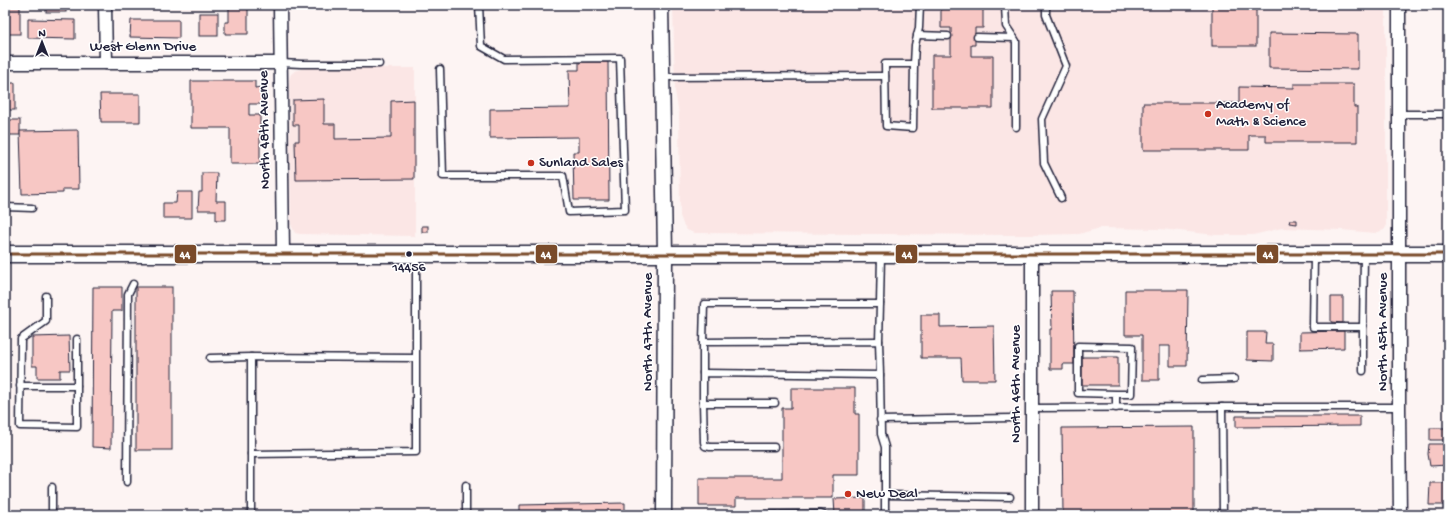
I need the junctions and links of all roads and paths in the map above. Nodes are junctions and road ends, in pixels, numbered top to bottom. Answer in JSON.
{"nodes":[{"id":1,"x":105,"y":5,"type":"edge"},
{"id":2,"x":280,"y":5,"type":"edge"},
{"id":3,"x":478,"y":5,"type":"edge"},
{"id":4,"x":661,"y":5,"type":"edge"},
{"id":5,"x":920,"y":5,"type":"edge"},
{"id":6,"x":1005,"y":5,"type":"edge"},
{"id":7,"x":1046,"y":5,"type":"edge"},
{"id":8,"x":1399,"y":5,"type":"edge"},
{"id":9,"x":917,"y":35,"type":"junction"},
{"id":10,"x":948,"y":36,"type":"dead end"},
{"id":11,"x":977,"y":37,"type":"dead end"},
{"id":12,"x":1014,"y":38,"type":"junction"},
{"id":13,"x":5,"y":63,"type":"edge"},
{"id":14,"x":106,"y":63,"type":"junction"},
{"id":15,"x":281,"y":63,"type":"junction"},
{"id":16,"x":379,"y":64,"type":"dead end"},
{"id":17,"x":914,"y":64,"type":"junction"},
{"id":18,"x":440,"y":69,"type":"dead end"},
{"id":19,"x":885,"y":76,"type":"junction"},
{"id":20,"x":662,"y":77,"type":"junction"},
{"id":21,"x":1399,"y":114,"type":"junction"},
{"id":22,"x":1448,"y":114,"type":"edge"},
{"id":23,"x":1016,"y":127,"type":"dead end"},
{"id":24,"x":1061,"y":198,"type":"dead end"},
{"id":25,"x":5,"y":207,"type":"edge"},
{"id":26,"x":32,"y":208,"type":"dead end"},
{"id":27,"x":5,"y":254,"type":"edge"},
{"id":28,"x":283,"y":254,"type":"junction"},
{"id":29,"x":416,"y":254,"type":"junction"},
{"id":30,"x":665,"y":254,"type":"junction"},
{"id":31,"x":881,"y":254,"type":"junction"},
{"id":32,"x":1032,"y":254,"type":"junction"},
{"id":33,"x":1314,"y":254,"type":"junction"},
{"id":34,"x":1364,"y":254,"type":"junction"},
{"id":35,"x":1399,"y":254,"type":"junction"},
{"id":36,"x":1448,"y":254,"type":"edge"},
{"id":37,"x":134,"y":284,"type":"dead end"},
{"id":38,"x":46,"y":296,"type":"dead end"},
{"id":39,"x":880,"y":304,"type":"junction"},
{"id":40,"x":1363,"y":327,"type":"junction"},
{"id":41,"x":77,"y":339,"type":"dead end"},
{"id":42,"x":880,"y":341,"type":"junction"},
{"id":43,"x":703,"y":342,"type":"junction"},
{"id":44,"x":251,"y":357,"type":"junction"},
{"id":45,"x":210,"y":358,"type":"dead end"},
{"id":46,"x":416,"y":358,"type":"junction"},
{"id":47,"x":1363,"y":371,"type":"dead end"},
{"id":48,"x":703,"y":373,"type":"junction"},
{"id":49,"x":880,"y":375,"type":"junction"},
{"id":50,"x":1234,"y":379,"type":"dead end"},
{"id":51,"x":1202,"y":380,"type":"dead end"},
{"id":52,"x":20,"y":386,"type":"junction"},
{"id":53,"x":77,"y":386,"type":"junction"},
{"id":54,"x":1116,"y":394,"type":"junction"},
{"id":55,"x":703,"y":403,"type":"junction"},
{"id":56,"x":776,"y":403,"type":"dead end"},
{"id":57,"x":1222,"y":407,"type":"junction"},
{"id":58,"x":1399,"y":407,"type":"junction"},
{"id":59,"x":1032,"y":408,"type":"junction"},
{"id":60,"x":1116,"y":408,"type":"junction"},
{"id":61,"x":1013,"y":418,"type":"dead end"},
{"id":62,"x":880,"y":420,"type":"junction"},
{"id":63,"x":774,"y":448,"type":"dead end"},
{"id":64,"x":251,"y":454,"type":"junction"},
{"id":65,"x":127,"y":482,"type":"dead end"},
{"id":66,"x":466,"y":485,"type":"dead end"},
{"id":67,"x":52,"y":487,"type":"dead end"},
{"id":68,"x":885,"y":496,"type":"junction"},
{"id":69,"x":1010,"y":497,"type":"dead end"},
{"id":70,"x":52,"y":515,"type":"edge"},
{"id":71,"x":251,"y":515,"type":"edge"},
{"id":72,"x":466,"y":515,"type":"edge"},
{"id":73,"x":664,"y":515,"type":"edge"},
{"id":74,"x":743,"y":515,"type":"edge"},
{"id":75,"x":824,"y":515,"type":"edge"},
{"id":76,"x":885,"y":515,"type":"edge"},
{"id":77,"x":1032,"y":515,"type":"edge"},
{"id":78,"x":1222,"y":515,"type":"edge"},
{"id":79,"x":1400,"y":515,"type":"edge"}],
"edges":[{"from":1,"to":14,"type":"street"},
{"from":2,"to":15,"type":"street","name":"North 48th Avenue"},
{"from":3,"to":18,"type":"lane"},
{"from":4,"to":20,"type":"street","name":"North 47th Avenue"},
{"from":5,"to":9,"type":"lane"},
{"from":6,"to":12,"type":"lane"},
{"from":7,"to":24,"type":"lane"},
{"from":8,"to":21,"type":"street","name":"North 45th Avenue"},
{"from":9,"to":10,"type":"lane"},
{"from":9,"to":17,"type":"lane"},
{"from":11,"to":12,"type":"lane"},
{"from":12,"to":23,"type":"lane"},
{"from":13,"to":14,"type":"street","name":"West Glenn Drive"},
{"from":14,"to":15,"type":"street","name":"West Glenn Drive"},
{"from":15,"to":16,"type":"lane"},
{"from":15,"to":28,"type":"street","name":"North 48th Avenue"},
{"from":17,"to":19,"type":"lane"},
{"from":17,"to":19,"type":"lane"},
{"from":19,"to":20,"type":"lane"},
{"from":20,"to":30,"type":"street","name":"North 47th Avenue"},
{"from":21,"to":22,"type":"lane"},
{"from":21,"to":35,"type":"street","name":"North 45th Avenue"},
{"from":25,"to":26,"type":"lane"},
{"from":27,"to":28,"type":"main road"},
{"from":28,"to":29,"type":"main road"},
{"from":29,"to":30,"type":"main road"},
{"from":29,"to":46,"type":"lane"},
{"from":30,"to":31,"type":"main road"},
{"from":30,"to":73,"type":"street","name":"North 47th Avenue"},
{"from":31,"to":32,"type":"main road"},
{"from":31,"to":39,"type":"lane"},
{"from":32,"to":33,"type":"main road"},
{"from":32,"to":59,"type":"street","name":"North 46th Avenue"},
{"from":33,"to":34,"type":"main road"},
{"from":33,"to":40,"type":"lane"},
{"from":34,"to":35,"type":"main road"},
{"from":34,"to":40,"type":"lane"},
{"from":35,"to":36,"type":"main road"},
{"from":35,"to":58,"type":"street","name":"North 45th Avenue"},
{"from":37,"to":65,"type":"lane"},
{"from":38,"to":52,"type":"lane"},
{"from":39,"to":42,"type":"lane"},
{"from":39,"to":43,"type":"lane"},
{"from":40,"to":47,"type":"lane"},
{"from":41,"to":53,"type":"lane"},
{"from":42,"to":43,"type":"lane"},
{"from":42,"to":49,"type":"lane"},
{"from":43,"to":48,"type":"lane"},
{"from":44,"to":45,"type":"lane"},
{"from":44,"to":46,"type":"lane"},
{"from":44,"to":64,"type":"lane"},
{"from":46,"to":64,"type":"lane"},
{"from":48,"to":49,"type":"lane"},
{"from":48,"to":55,"type":"lane"},
{"from":49,"to":62,"type":"lane"},
{"from":50,"to":51,"type":"lane"},
{"from":52,"to":53,"type":"lane"},
{"from":52,"to":53,"type":"lane"},
{"from":54,"to":54,"type":"lane"},
{"from":54,"to":60,"type":"lane"},
{"from":55,"to":56,"type":"lane"},
{"from":55,"to":63,"type":"lane"},
{"from":57,"to":58,"type":"lane"},
{"from":57,"to":60,"type":"lane"},
{"from":57,"to":78,"type":"lane"},
{"from":58,"to":79,"type":"street","name":"North 45th Avenue"},
{"from":59,"to":60,"type":"lane"},
{"from":59,"to":77,"type":"street","name":"North 46th Avenue"},
{"from":61,"to":62,"type":"lane"},
{"from":62,"to":68,"type":"lane"},
{"from":64,"to":71,"type":"lane"},
{"from":66,"to":72,"type":"lane"},
{"from":67,"to":70,"type":"lane"},
{"from":68,"to":69,"type":"lane"},
{"from":68,"to":76,"type":"lane"},
{"from":74,"to":75,"type":"lane"}]}
